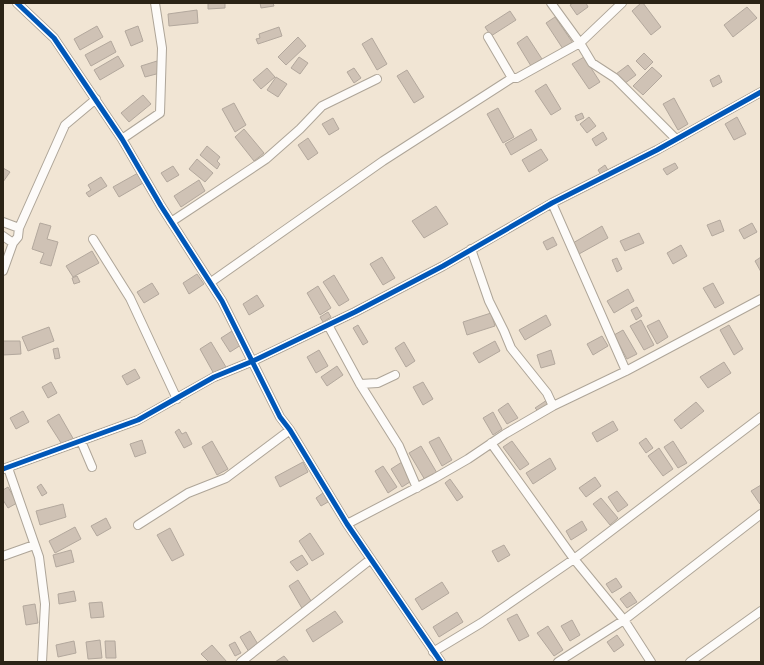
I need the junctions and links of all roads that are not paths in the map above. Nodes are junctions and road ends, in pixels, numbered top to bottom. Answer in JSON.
{"nodes":[{"id":1,"x":17,"y":3,"type":"edge"},
{"id":2,"x":155,"y":3,"type":"edge"},
{"id":3,"x":551,"y":3,"type":"edge"},
{"id":4,"x":622,"y":3,"type":"edge"},
{"id":5,"x":488,"y":37,"type":"dead end"},
{"id":6,"x":580,"y":43,"type":"junction"},
{"id":7,"x":512,"y":78,"type":"junction"},
{"id":8,"x":377,"y":79,"type":"dead end"},
{"id":9,"x":761,"y":92,"type":"edge"},
{"id":10,"x":96,"y":99,"type":"junction"},
{"id":11,"x":122,"y":139,"type":"junction"},
{"id":12,"x":676,"y":139,"type":"junction"},
{"id":13,"x":552,"y":203,"type":"junction"},
{"id":14,"x":3,"y":222,"type":"edge"},
{"id":15,"x":171,"y":222,"type":"junction"},
{"id":16,"x":19,"y":228,"type":"junction"},
{"id":17,"x":3,"y":236,"type":"edge"},
{"id":18,"x":93,"y":239,"type":"dead end"},
{"id":19,"x":13,"y":243,"type":"junction"},
{"id":20,"x":471,"y":250,"type":"junction"},
{"id":21,"x":3,"y":271,"type":"edge"},
{"id":22,"x":211,"y":282,"type":"junction"},
{"id":23,"x":761,"y":299,"type":"edge"},
{"id":24,"x":328,"y":325,"type":"junction"},
{"id":25,"x":252,"y":361,"type":"junction"},
{"id":26,"x":626,"y":371,"type":"junction"},
{"id":27,"x":395,"y":375,"type":"dead end"},
{"id":28,"x":360,"y":384,"type":"junction"},
{"id":29,"x":177,"y":399,"type":"junction"},
{"id":30,"x":553,"y":406,"type":"junction"},
{"id":31,"x":761,"y":417,"type":"edge"},
{"id":32,"x":290,"y":430,"type":"junction"},
{"id":33,"x":81,"y":441,"type":"junction"},
{"id":34,"x":491,"y":443,"type":"junction"},
{"id":35,"x":92,"y":467,"type":"dead end"},
{"id":36,"x":6,"y":469,"type":"edge"},
{"id":37,"x":417,"y":488,"type":"junction"},
{"id":38,"x":761,"y":514,"type":"edge"},
{"id":39,"x":347,"y":524,"type":"junction"},
{"id":40,"x":138,"y":526,"type":"dead end"},
{"id":41,"x":34,"y":545,"type":"junction"},
{"id":42,"x":3,"y":556,"type":"edge"},
{"id":43,"x":574,"y":558,"type":"junction"},
{"id":44,"x":371,"y":559,"type":"junction"},
{"id":45,"x":761,"y":611,"type":"edge"},
{"id":46,"x":624,"y":620,"type":"junction"},
{"id":47,"x":433,"y":652,"type":"junction"},
{"id":48,"x":42,"y":662,"type":"edge"},
{"id":49,"x":241,"y":662,"type":"edge"},
{"id":50,"x":440,"y":662,"type":"edge"},
{"id":51,"x":558,"y":662,"type":"edge"},
{"id":52,"x":651,"y":662,"type":"edge"},
{"id":53,"x":690,"y":662,"type":"edge"}],
"edges":[{"from":1,"to":10,"type":"street"},
{"from":2,"to":11,"type":"street"},
{"from":3,"to":6,"type":"street"},
{"from":4,"to":6,"type":"street"},
{"from":5,"to":7,"type":"street"},
{"from":6,"to":7,"type":"street"},
{"from":6,"to":12,"type":"street"},
{"from":7,"to":22,"type":"street"},
{"from":8,"to":15,"type":"street"},
{"from":9,"to":12,"type":"street"},
{"from":10,"to":11,"type":"street"},
{"from":10,"to":16,"type":"street"},
{"from":11,"to":15,"type":"street"},
{"from":12,"to":13,"type":"street"},
{"from":13,"to":20,"type":"street"},
{"from":13,"to":26,"type":"street"},
{"from":14,"to":16,"type":"street"},
{"from":15,"to":22,"type":"street"},
{"from":16,"to":19,"type":"street"},
{"from":17,"to":19,"type":"street"},
{"from":18,"to":29,"type":"street"},
{"from":19,"to":21,"type":"street"},
{"from":20,"to":24,"type":"street"},
{"from":20,"to":30,"type":"street"},
{"from":22,"to":25,"type":"street"},
{"from":23,"to":26,"type":"street"},
{"from":24,"to":25,"type":"street"},
{"from":24,"to":28,"type":"street"},
{"from":25,"to":29,"type":"street"},
{"from":25,"to":32,"type":"street"},
{"from":26,"to":30,"type":"street"},
{"from":27,"to":28,"type":"street"},
{"from":28,"to":37,"type":"street"},
{"from":29,"to":33,"type":"street"},
{"from":30,"to":34,"type":"street"},
{"from":31,"to":43,"type":"street"},
{"from":32,"to":39,"type":"street"},
{"from":32,"to":40,"type":"street"},
{"from":33,"to":35,"type":"street"},
{"from":33,"to":36,"type":"street"},
{"from":34,"to":37,"type":"street"},
{"from":34,"to":43,"type":"street"},
{"from":36,"to":41,"type":"street"},
{"from":37,"to":39,"type":"street"},
{"from":38,"to":46,"type":"street"},
{"from":39,"to":44,"type":"street"},
{"from":41,"to":42,"type":"street"},
{"from":41,"to":48,"type":"street"},
{"from":43,"to":46,"type":"street"},
{"from":43,"to":47,"type":"street"},
{"from":44,"to":47,"type":"street"},
{"from":44,"to":49,"type":"street"},
{"from":45,"to":53,"type":"street"},
{"from":46,"to":51,"type":"street"},
{"from":46,"to":52,"type":"street"},
{"from":47,"to":50,"type":"street"}]}
